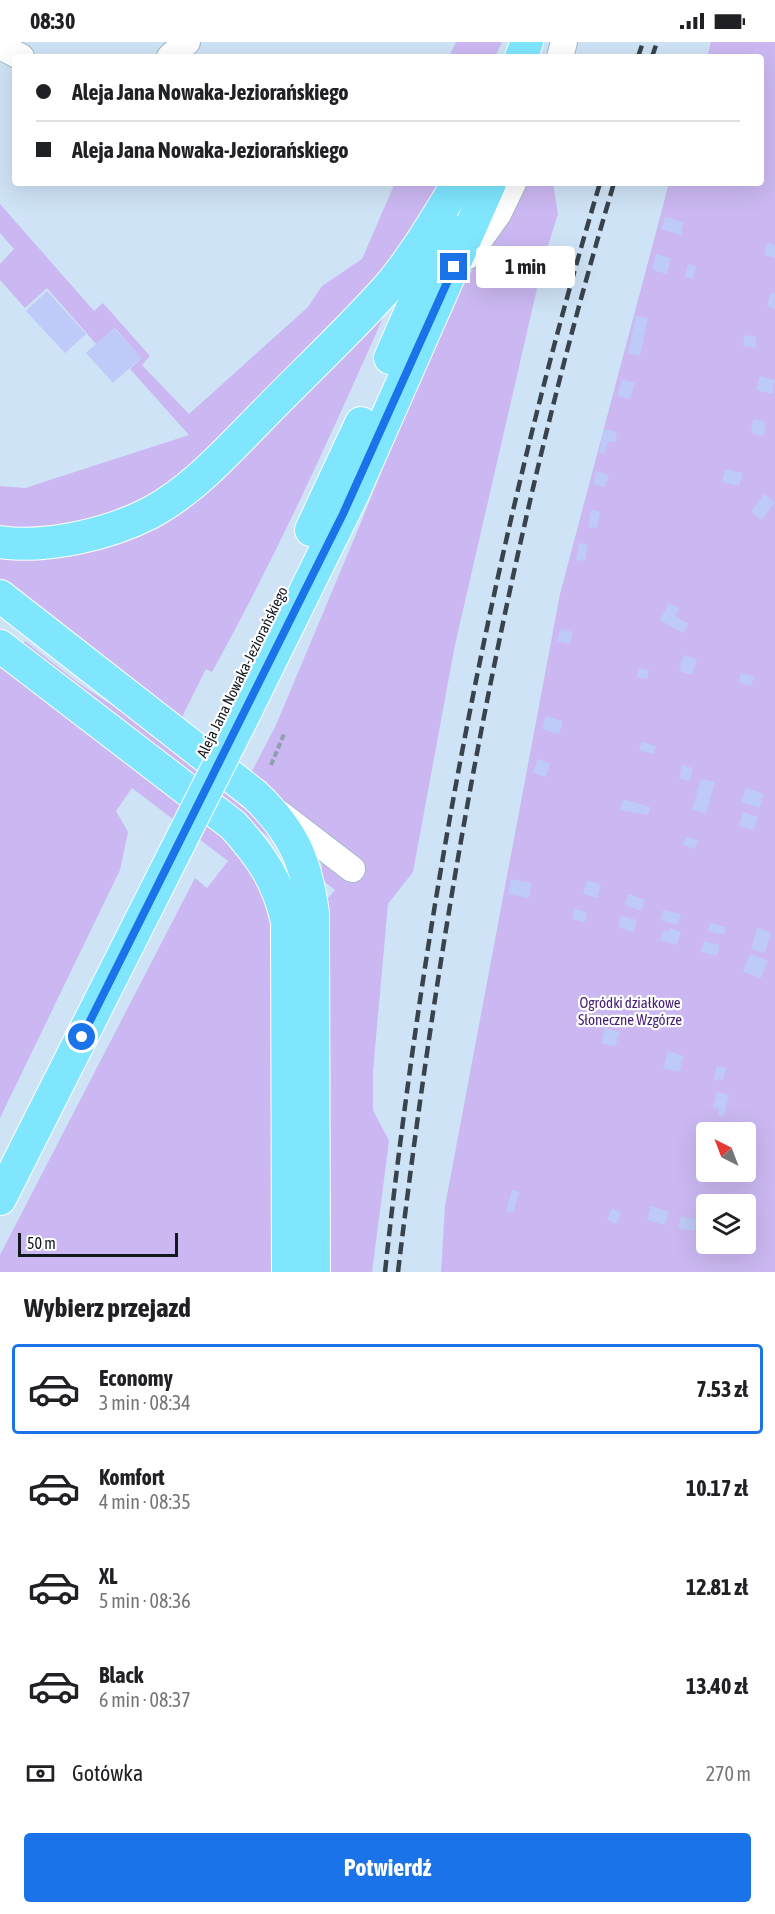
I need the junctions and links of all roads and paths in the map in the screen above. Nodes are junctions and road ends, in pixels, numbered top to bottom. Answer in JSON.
{"nodes":[{"id":1,"x":187,"y":42,"type":"edge"},
{"id":2,"x":0,"y":46,"type":"edge"},
{"id":3,"x":15,"y":54,"type":"edge"},
{"id":4,"x":173,"y":54,"type":"edge"},
{"id":5,"x":456,"y":186,"type":"edge"},
{"id":6,"x":465,"y":186,"type":"edge"},
{"id":7,"x":489,"y":186,"type":"edge"},
{"id":8,"x":512,"y":186,"type":"edge"},
{"id":9,"x":445,"y":288,"type":"junction"},
{"id":10,"x":0,"y":542,"type":"edge"},
{"id":11,"x":0,"y":596,"type":"edge"},
{"id":12,"x":0,"y":646,"type":"edge"},
{"id":13,"x":237,"y":705,"type":"junction"},
{"id":14,"x":284,"y":734,"type":"dead end"},
{"id":15,"x":271,"y":765,"type":"dead end"},
{"id":16,"x":255,"y":795,"type":"junction"},
{"id":17,"x":166,"y":848,"type":"junction"},
{"id":18,"x":352,"y":869,"type":"dead end"},
{"id":19,"x":30,"y":1138,"type":"junction"},
{"id":20,"x":0,"y":1152,"type":"edge"},
{"id":21,"x":0,"y":1199,"type":"edge"},
{"id":22,"x":0,"y":1219,"type":"edge"},
{"id":23,"x":288,"y":1272,"type":"edge"},
{"id":24,"x":314,"y":1272,"type":"edge"}],
"edges":[{"from":1,"to":4,"type":"lane"},
{"from":2,"to":3,"type":"lane"},
{"from":5,"to":10,"type":"main road"},
{"from":6,"to":13,"type":"main road","name":"Aleja Jana Nowaka-Jeziorańskiego"},
{"from":7,"to":9,"type":"main road","name":"Aleja Jana Nowaka-Jeziorańskiego"},
{"from":8,"to":9,"type":"lane"},
{"from":9,"to":13,"type":"main road","name":"Aleja Jana Nowaka-Jeziorańskiego"},
{"from":11,"to":16,"type":"main road"},
{"from":12,"to":23,"type":"main road"},
{"from":13,"to":17,"type":"main road","name":"Aleja Jana Nowaka-Jeziorańskiego"},
{"from":14,"to":15,"type":"path"},
{"from":16,"to":18,"type":"lane"},
{"from":16,"to":24,"type":"main road"},
{"from":17,"to":19,"type":"main road","name":"Aleja Jana Nowaka-Jeziorańskiego"},
{"from":17,"to":20,"type":"main road","name":"Aleja Jana Nowaka-Jeziorańskiego"},
{"from":19,"to":21,"type":"main road","name":"Aleja Jana Nowaka-Jeziorańskiego"},
{"from":19,"to":22,"type":"main road"}]}
